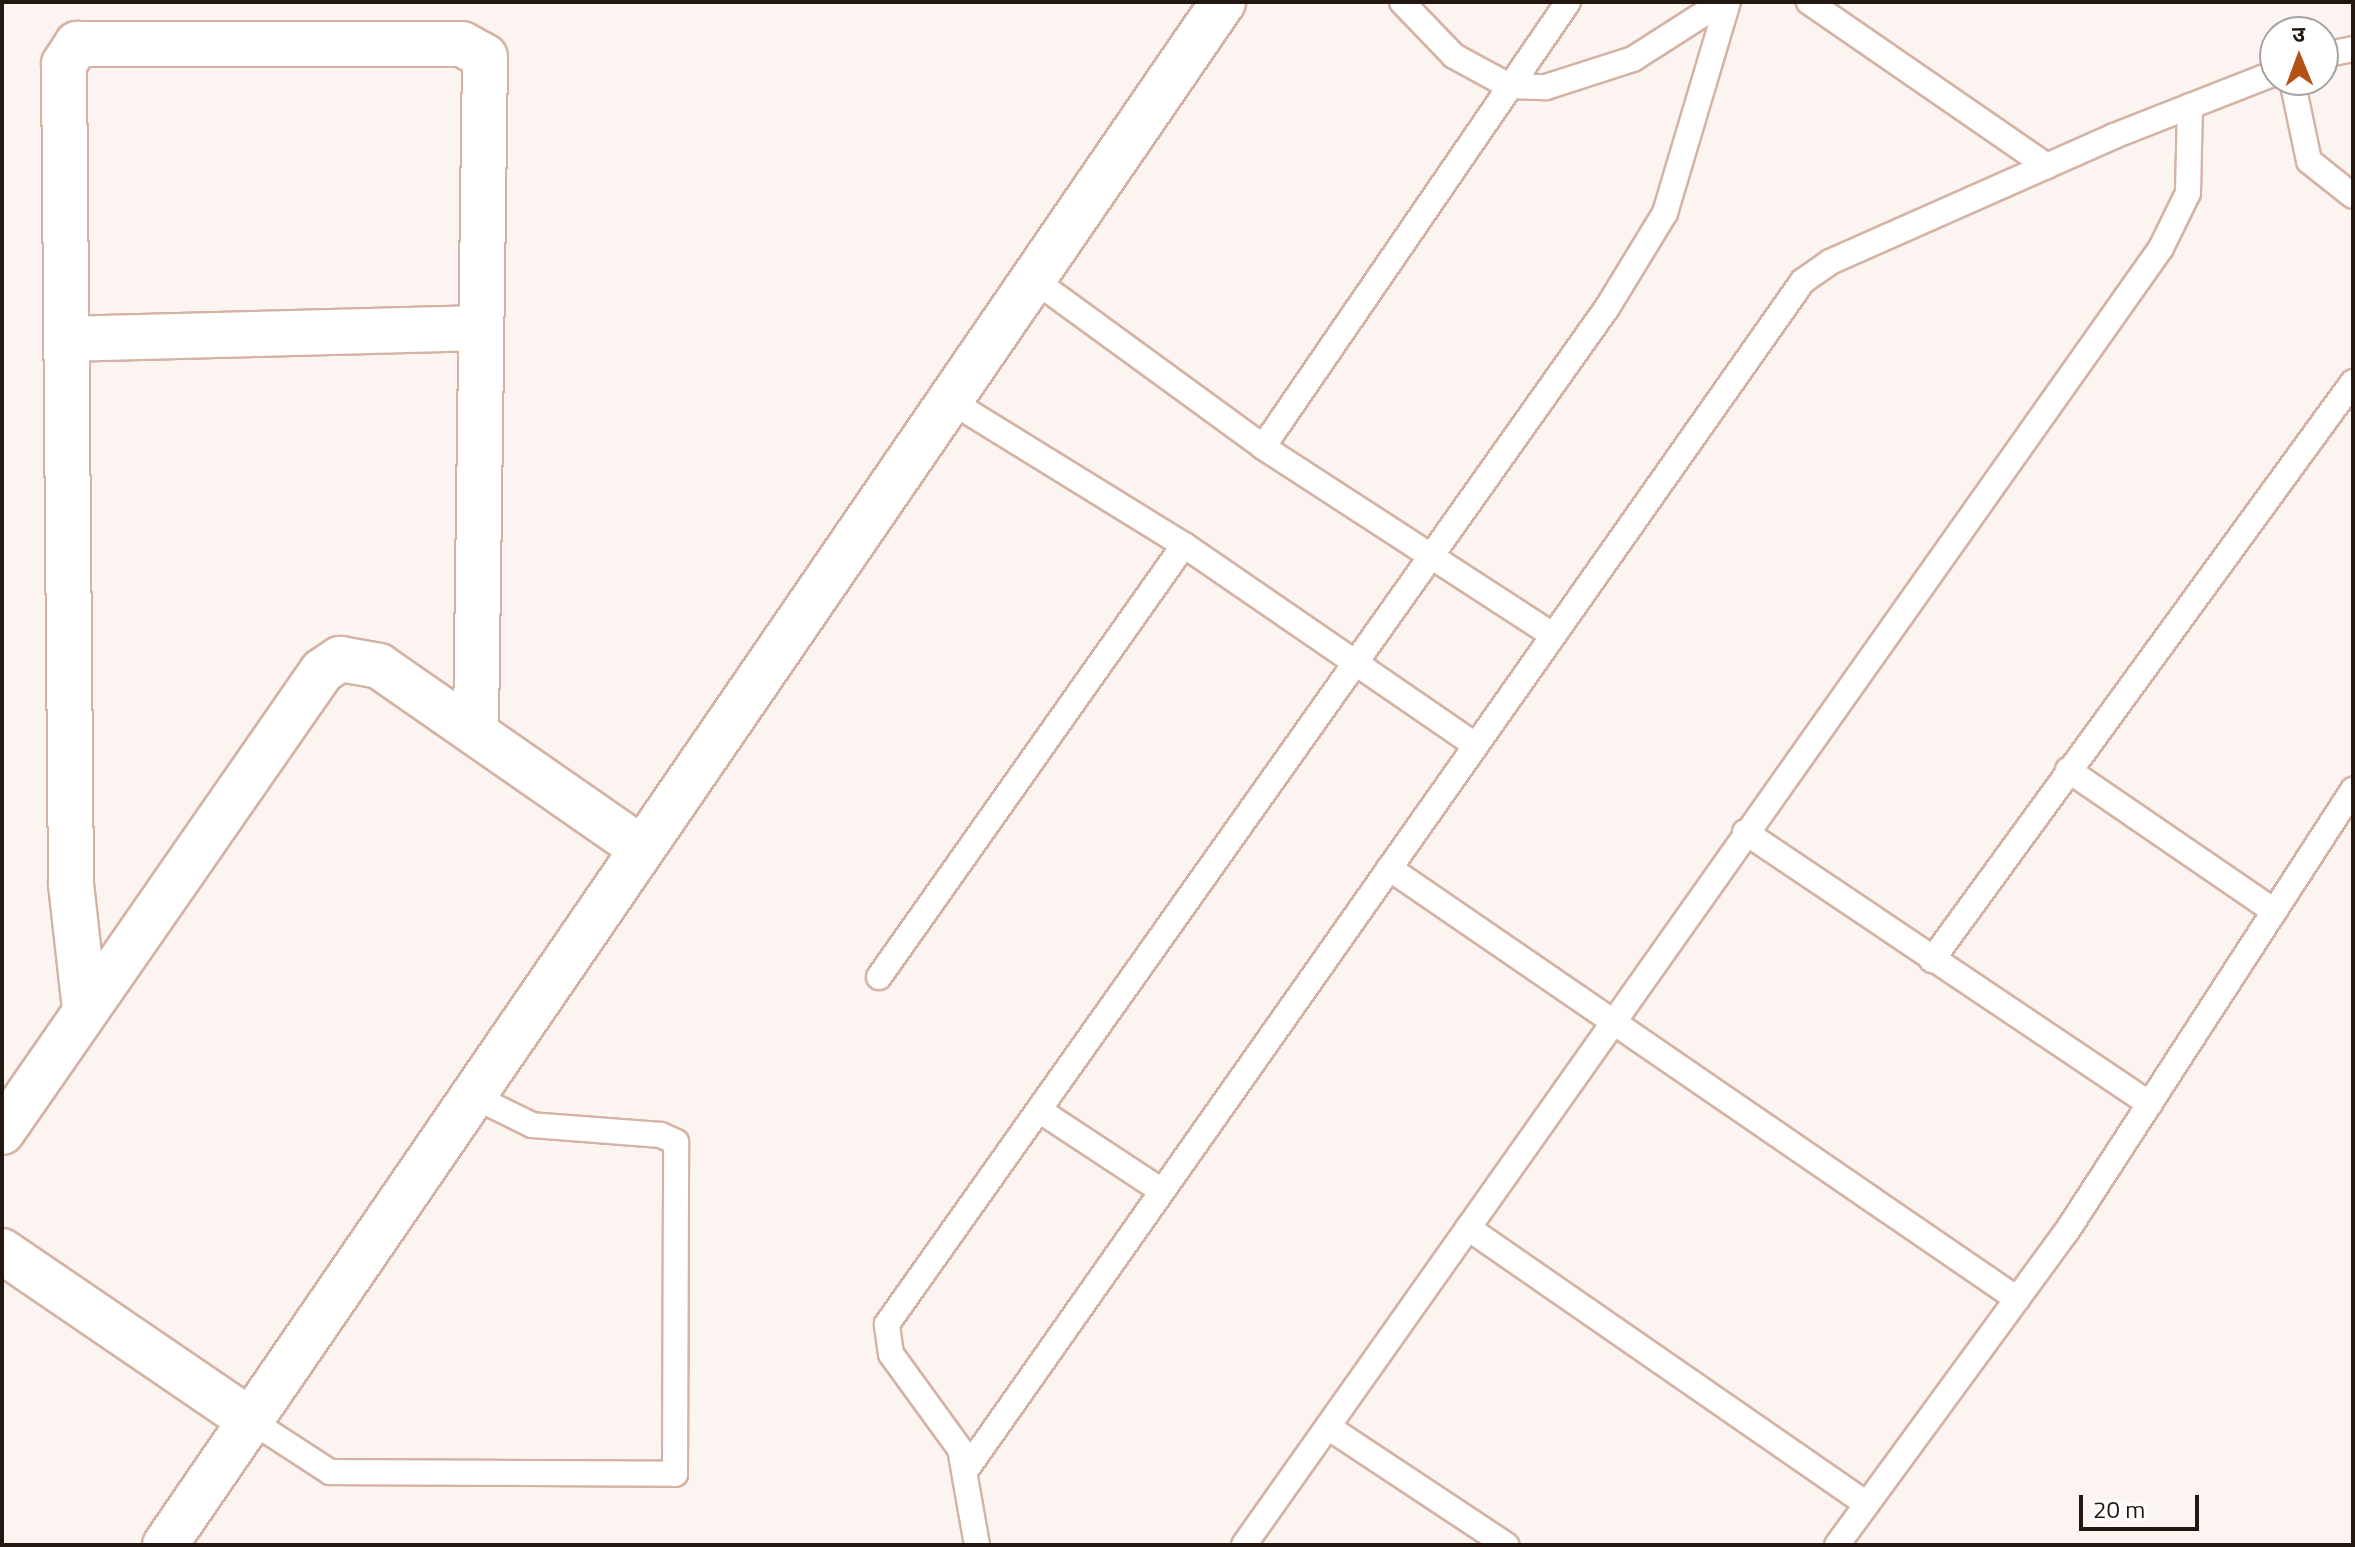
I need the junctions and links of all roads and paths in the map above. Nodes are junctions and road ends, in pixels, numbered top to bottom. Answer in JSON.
{"nodes":[{"id":1,"x":1223,"y":2,"type":"edge"},
{"id":2,"x":1402,"y":2,"type":"edge"},
{"id":3,"x":1568,"y":2,"type":"edge"},
{"id":4,"x":1722,"y":2,"type":"edge"},
{"id":5,"x":1728,"y":2,"type":"edge"},
{"id":6,"x":1809,"y":2,"type":"edge"},
{"id":7,"x":2259,"y":79,"type":"edge"},
{"id":8,"x":1509,"y":86,"type":"junction"},
{"id":9,"x":2295,"y":96,"type":"edge"},
{"id":10,"x":2190,"y":106,"type":"junction"},
{"id":11,"x":2047,"y":166,"type":"junction"},
{"id":12,"x":2353,"y":196,"type":"edge"},
{"id":13,"x":1033,"y":279,"type":"junction"},
{"id":14,"x":481,"y":328,"type":"junction"},
{"id":15,"x":67,"y":339,"type":"junction"},
{"id":16,"x":2353,"y":382,"type":"edge"},
{"id":17,"x":949,"y":400,"type":"junction"},
{"id":18,"x":1263,"y":447,"type":"junction"},
{"id":19,"x":1184,"y":545,"type":"junction"},
{"id":20,"x":1430,"y":557,"type":"junction"},
{"id":21,"x":1552,"y":635,"type":"junction"},
{"id":22,"x":1353,"y":666,"type":"junction"},
{"id":23,"x":476,"y":727,"type":"junction"},
{"id":24,"x":1475,"y":745,"type":"junction"},
{"id":25,"x":2068,"y":770,"type":"junction"},
{"id":26,"x":2353,"y":790,"type":"edge"},
{"id":27,"x":1745,"y":832,"type":"junction"},
{"id":28,"x":639,"y":847,"type":"junction"},
{"id":29,"x":1389,"y":868,"type":"junction"},
{"id":30,"x":2274,"y":911,"type":"junction"},
{"id":31,"x":1932,"y":960,"type":"junction"},
{"id":32,"x":879,"y":977,"type":"dead end"},
{"id":33,"x":85,"y":1009,"type":"junction"},
{"id":34,"x":1613,"y":1020,"type":"junction"},
{"id":35,"x":471,"y":1095,"type":"junction"},
{"id":36,"x":2150,"y":1104,"type":"junction"},
{"id":37,"x":1039,"y":1110,"type":"junction"},
{"id":38,"x":2,"y":1132,"type":"edge"},
{"id":39,"x":1162,"y":1191,"type":"junction"},
{"id":40,"x":1468,"y":1228,"type":"junction"},
{"id":41,"x":2,"y":1251,"type":"edge"},
{"id":42,"x":2017,"y":1299,"type":"junction"},
{"id":43,"x":250,"y":1420,"type":"junction"},
{"id":44,"x":1328,"y":1427,"type":"junction"},
{"id":45,"x":966,"y":1470,"type":"junction"},
{"id":46,"x":1866,"y":1504,"type":"junction"},
{"id":47,"x":165,"y":1545,"type":"edge"},
{"id":48,"x":977,"y":1545,"type":"edge"},
{"id":49,"x":1244,"y":1545,"type":"edge"},
{"id":50,"x":1506,"y":1545,"type":"edge"},
{"id":51,"x":1837,"y":1545,"type":"edge"}],
"edges":[{"from":1,"to":13,"type":"street"},
{"from":2,"to":8,"type":"lane"},
{"from":3,"to":8,"type":"lane"},
{"from":4,"to":8,"type":"lane"},
{"from":5,"to":20,"type":"lane"},
{"from":6,"to":11,"type":"lane"},
{"from":7,"to":10,"type":"lane"},
{"from":8,"to":18,"type":"lane"},
{"from":9,"to":12,"type":"lane"},
{"from":10,"to":11,"type":"lane"},
{"from":10,"to":27,"type":"lane"},
{"from":11,"to":21,"type":"lane"},
{"from":13,"to":17,"type":"street"},
{"from":13,"to":18,"type":"lane"},
{"from":14,"to":15,"type":"street"},
{"from":14,"to":15,"type":"street"},
{"from":14,"to":23,"type":"street"},
{"from":15,"to":33,"type":"street"},
{"from":16,"to":25,"type":"lane"},
{"from":17,"to":19,"type":"lane"},
{"from":17,"to":28,"type":"street"},
{"from":18,"to":20,"type":"lane"},
{"from":19,"to":22,"type":"lane"},
{"from":19,"to":32,"type":"lane"},
{"from":20,"to":21,"type":"lane"},
{"from":20,"to":22,"type":"lane"},
{"from":21,"to":24,"type":"lane"},
{"from":22,"to":24,"type":"lane"},
{"from":22,"to":37,"type":"lane"},
{"from":23,"to":28,"type":"street"},
{"from":23,"to":33,"type":"street"},
{"from":24,"to":29,"type":"lane"},
{"from":25,"to":30,"type":"lane"},
{"from":25,"to":31,"type":"lane"},
{"from":26,"to":30,"type":"lane"},
{"from":27,"to":31,"type":"lane"},
{"from":27,"to":34,"type":"lane"},
{"from":28,"to":35,"type":"street"},
{"from":29,"to":34,"type":"lane"},
{"from":29,"to":39,"type":"lane"},
{"from":30,"to":36,"type":"lane"},
{"from":31,"to":36,"type":"lane"},
{"from":33,"to":38,"type":"street"},
{"from":34,"to":40,"type":"lane"},
{"from":34,"to":42,"type":"lane"},
{"from":35,"to":43,"type":"street"},
{"from":35,"to":43,"type":"lane"},
{"from":36,"to":42,"type":"lane"},
{"from":37,"to":39,"type":"lane"},
{"from":37,"to":45,"type":"lane"},
{"from":39,"to":45,"type":"lane"},
{"from":40,"to":44,"type":"lane"},
{"from":40,"to":46,"type":"lane"},
{"from":41,"to":43,"type":"street"},
{"from":42,"to":46,"type":"lane"},
{"from":43,"to":47,"type":"street"},
{"from":44,"to":49,"type":"lane"},
{"from":44,"to":50,"type":"lane"},
{"from":45,"to":48,"type":"lane"},
{"from":46,"to":51,"type":"lane"}]}
